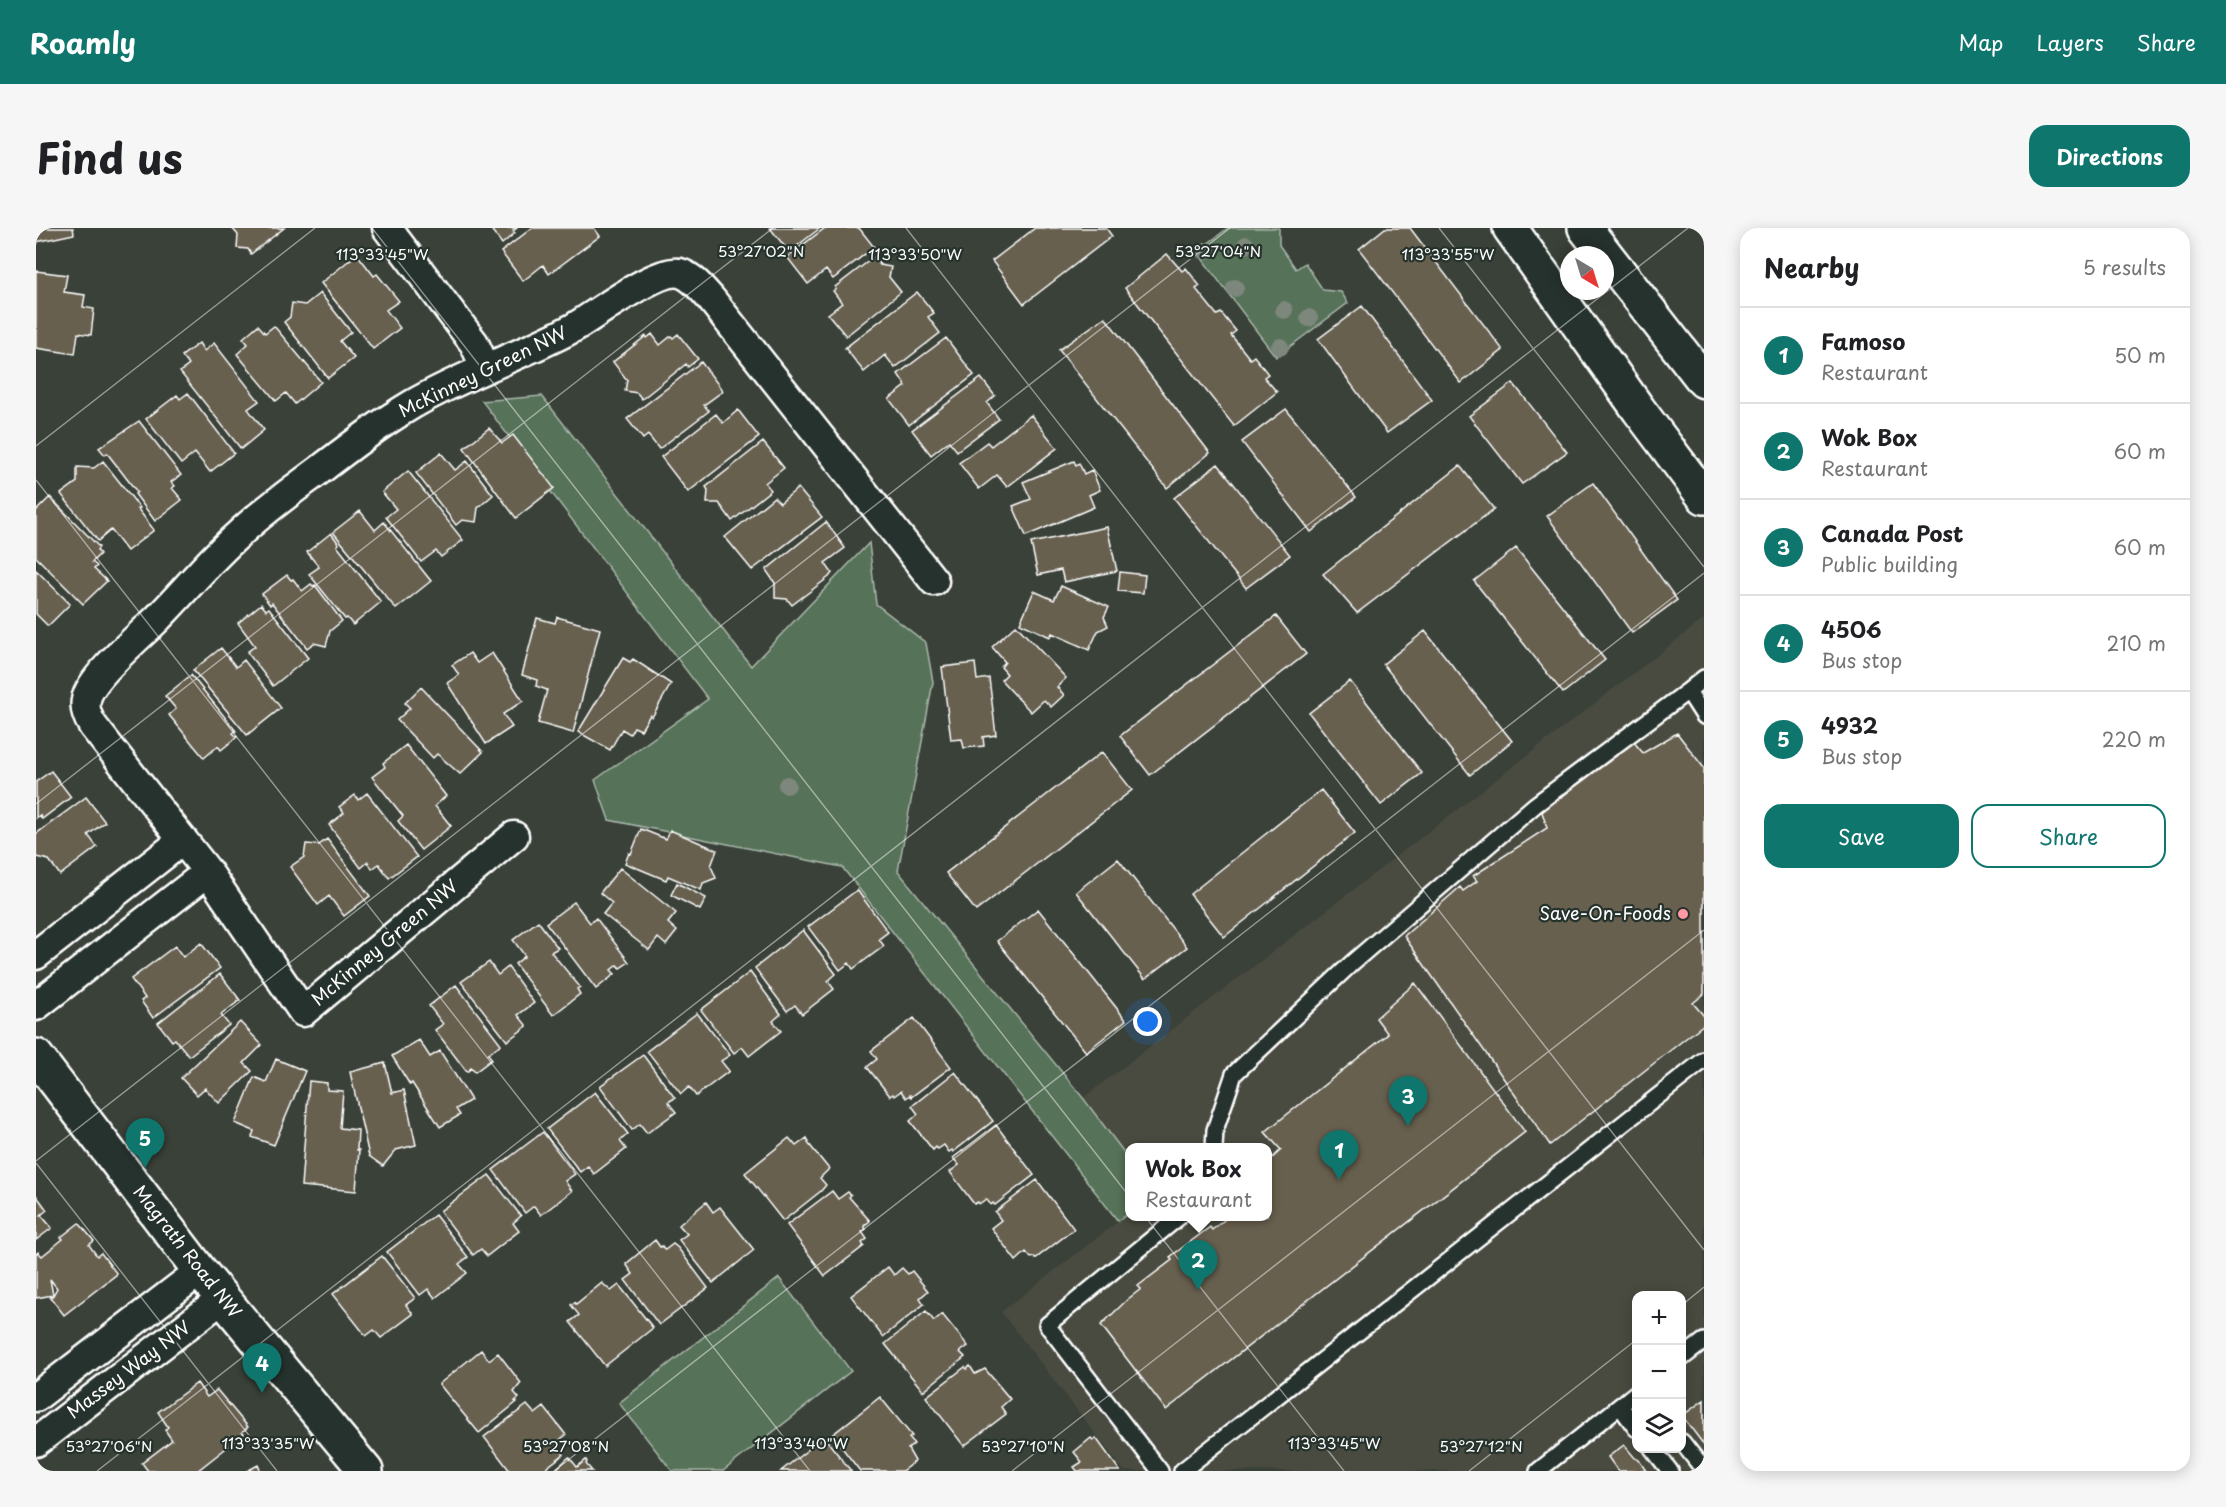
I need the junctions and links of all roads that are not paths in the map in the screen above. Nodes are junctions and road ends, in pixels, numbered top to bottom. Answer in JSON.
{"nodes":[{"id":1,"x":387,"y":228,"type":"edge"},
{"id":2,"x":1510,"y":228,"type":"edge"},
{"id":3,"x":1585,"y":228,"type":"edge"},
{"id":4,"x":485,"y":367,"type":"junction"},
{"id":5,"x":1704,"y":381,"type":"edge"},
{"id":6,"x":1704,"y":497,"type":"edge"},
{"id":7,"x":934,"y":581,"type":"dead end"},
{"id":8,"x":1704,"y":678,"type":"edge"},
{"id":9,"x":1688,"y":692,"type":"junction"},
{"id":10,"x":1704,"y":716,"type":"edge"},
{"id":11,"x":514,"y":836,"type":"dead end"},
{"id":12,"x":183,"y":840,"type":"junction"},
{"id":13,"x":208,"y":872,"type":"junction"},
{"id":14,"x":36,"y":955,"type":"edge"},
{"id":15,"x":36,"y":1006,"type":"edge"},
{"id":16,"x":36,"y":1056,"type":"edge"},
{"id":17,"x":1704,"y":1060,"type":"edge"},
{"id":18,"x":1214,"y":1143,"type":"edge"},
{"id":19,"x":1174,"y":1221,"type":"edge"},
{"id":20,"x":200,"y":1271,"type":"junction"},
{"id":21,"x":222,"y":1299,"type":"junction"},
{"id":22,"x":1704,"y":1341,"type":"edge"},
{"id":23,"x":1686,"y":1355,"type":"edge"},
{"id":24,"x":1632,"y":1396,"type":"edge"},
{"id":25,"x":36,"y":1397,"type":"edge"},
{"id":26,"x":1620,"y":1406,"type":"junction"},
{"id":27,"x":1632,"y":1422,"type":"edge"},
{"id":28,"x":36,"y":1442,"type":"edge"},
{"id":29,"x":1686,"y":1447,"type":"edge"},
{"id":30,"x":1655,"y":1453,"type":"edge"},
{"id":31,"x":1704,"y":1470,"type":"edge"},
{"id":32,"x":366,"y":1471,"type":"edge"},
{"id":33,"x":1160,"y":1471,"type":"edge"},
{"id":34,"x":1182,"y":1471,"type":"edge"},
{"id":35,"x":1538,"y":1471,"type":"edge"},
{"id":36,"x":1670,"y":1471,"type":"edge"}],
"edges":[{"from":1,"to":4,"type":"street"},
{"from":2,"to":6,"type":"street"},
{"from":3,"to":5,"type":"street"},
{"from":4,"to":7,"type":"street","name":"McKinney Green NW"},
{"from":4,"to":12,"type":"street","name":"McKinney Green NW"},
{"from":8,"to":9,"type":"lane"},
{"from":9,"to":10,"type":"lane"},
{"from":9,"to":18,"type":"lane"},
{"from":11,"to":13,"type":"street","name":"McKinney Green NW"},
{"from":12,"to":13,"type":"street","name":"McKinney Green NW"},
{"from":12,"to":14,"type":"street"},
{"from":13,"to":15,"type":"street"},
{"from":16,"to":20,"type":"street","name":"Magrath Road NW"},
{"from":17,"to":34,"type":"lane"},
{"from":19,"to":33,"type":"lane"},
{"from":20,"to":21,"type":"street","name":"Magrath Road NW"},
{"from":20,"to":25,"type":"street","name":"Massey Way NW"},
{"from":21,"to":28,"type":"street","name":"Massey Way NW"},
{"from":21,"to":32,"type":"street","name":"Magrath Road NW"},
{"from":22,"to":23,"type":"lane"},
{"from":24,"to":26,"type":"lane"},
{"from":26,"to":27,"type":"lane"},
{"from":26,"to":35,"type":"lane"},
{"from":29,"to":31,"type":"lane"},
{"from":30,"to":36,"type":"lane"}]}
